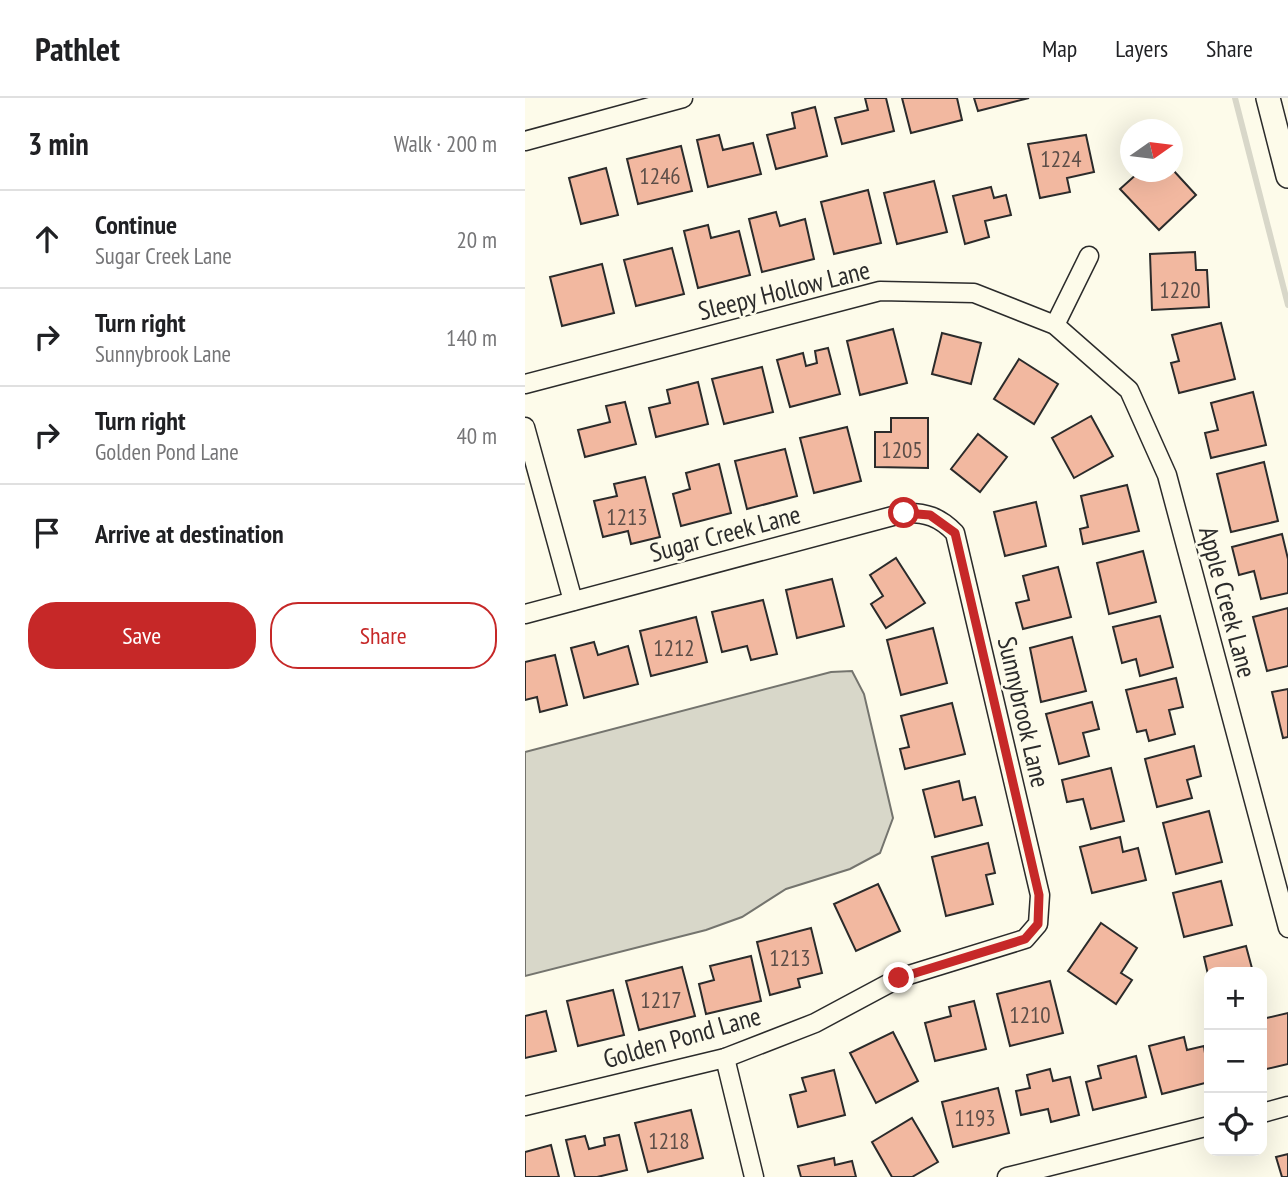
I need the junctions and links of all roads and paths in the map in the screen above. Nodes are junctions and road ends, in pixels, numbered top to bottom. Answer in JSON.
{"nodes":[{"id":1,"x":683,"y":98,"type":"edge"},
{"id":2,"x":1268,"y":98,"type":"edge"},
{"id":3,"x":525,"y":141,"type":"edge"},
{"id":4,"x":1288,"y":176,"type":"edge"},
{"id":5,"x":1089,"y":256,"type":"dead end"},
{"id":6,"x":1055,"y":325,"type":"junction"},
{"id":7,"x":525,"y":384,"type":"edge"},
{"id":8,"x":525,"y":427,"type":"edge"},
{"id":9,"x":939,"y":519,"type":"joint"},
{"id":10,"x":573,"y":601,"type":"junction"},
{"id":11,"x":525,"y":614,"type":"edge"},
{"id":12,"x":1038,"y":924,"type":"joint"},
{"id":13,"x":1288,"y":928,"type":"edge"},
{"id":14,"x":725,"y":1058,"type":"junction"},
{"id":15,"x":525,"y":1106,"type":"edge"},
{"id":16,"x":1288,"y":1106,"type":"edge"},
{"id":17,"x":1267,"y":1112,"type":"edge"},
{"id":18,"x":1204,"y":1127,"type":"edge"},
{"id":19,"x":754,"y":1177,"type":"edge"},
{"id":20,"x":1007,"y":1177,"type":"edge"}],
"edges":[{"from":1,"to":3,"type":"street"},
{"from":2,"to":4,"type":"street"},
{"from":5,"to":6,"type":"street"},
{"from":6,"to":7,"type":"street","name":"Sleepy Hollow Lane"},
{"from":6,"to":13,"type":"street","name":"Apple Creek Lane"},
{"from":8,"to":10,"type":"street"},
{"from":9,"to":10,"type":"street","name":"Sugar Creek Lane"},
{"from":9,"to":12,"type":"street","name":"Sunnybrook Lane"},
{"from":10,"to":11,"type":"street","name":"Sugar Creek Lane"},
{"from":12,"to":14,"type":"street","name":"Golden Pond Lane"},
{"from":14,"to":15,"type":"street","name":"Golden Pond Lane"},
{"from":14,"to":19,"type":"street"},
{"from":16,"to":17,"type":"street"},
{"from":18,"to":20,"type":"street"}]}
